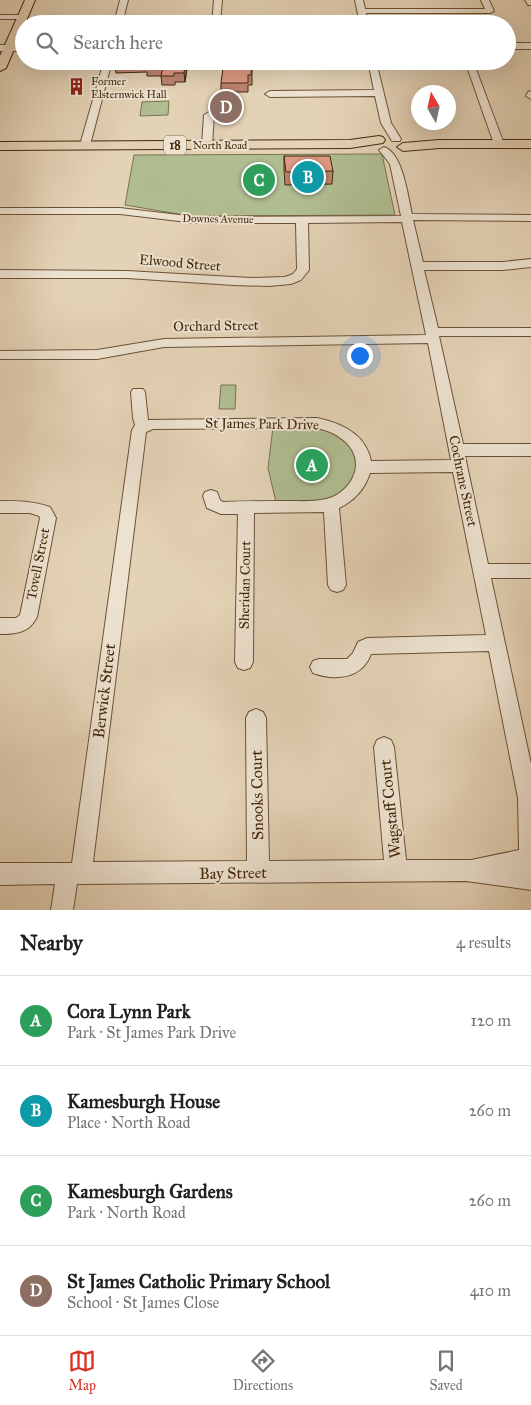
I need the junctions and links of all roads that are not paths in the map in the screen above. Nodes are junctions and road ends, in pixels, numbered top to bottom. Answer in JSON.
{"nodes":[{"id":1,"x":30,"y":0,"type":"edge"},
{"id":2,"x":124,"y":0,"type":"edge"},
{"id":3,"x":218,"y":0,"type":"edge"},
{"id":4,"x":359,"y":0,"type":"edge"},
{"id":5,"x":485,"y":0,"type":"edge"},
{"id":6,"x":362,"y":11,"type":"junction"},
{"id":7,"x":23,"y":15,"type":"edge"},
{"id":8,"x":120,"y":15,"type":"edge"},
{"id":9,"x":217,"y":15,"type":"edge"},
{"id":10,"x":363,"y":15,"type":"edge"},
{"id":11,"x":0,"y":17,"type":"edge"},
{"id":12,"x":15,"y":17,"type":"edge"},
{"id":13,"x":15,"y":29,"type":"edge"},
{"id":14,"x":516,"y":46,"type":"edge"},
{"id":15,"x":531,"y":46,"type":"edge"},
{"id":16,"x":4,"y":48,"type":"edge"},
{"id":17,"x":0,"y":68,"type":"edge"},
{"id":18,"x":106,"y":70,"type":"edge"},
{"id":19,"x":374,"y":70,"type":"edge"},
{"id":20,"x":472,"y":70,"type":"edge"},
{"id":21,"x":379,"y":93,"type":"junction"},
{"id":22,"x":270,"y":94,"type":"dead end"},
{"id":23,"x":209,"y":115,"type":"dead end"},
{"id":24,"x":390,"y":144,"type":"junction"},
{"id":25,"x":500,"y":144,"type":"junction"},
{"id":26,"x":531,"y":144,"type":"edge"},
{"id":27,"x":85,"y":145,"type":"junction"},
{"id":28,"x":207,"y":145,"type":"junction"},
{"id":29,"x":0,"y":146,"type":"edge"},
{"id":30,"x":0,"y":211,"type":"edge"},
{"id":31,"x":407,"y":218,"type":"junction"},
{"id":32,"x":531,"y":218,"type":"edge"},
{"id":33,"x":302,"y":220,"type":"junction"},
{"id":34,"x":531,"y":263,"type":"edge"},
{"id":35,"x":418,"y":266,"type":"junction"},
{"id":36,"x":0,"y":274,"type":"edge"},
{"id":37,"x":531,"y":332,"type":"edge"},
{"id":38,"x":433,"y":336,"type":"junction"},
{"id":39,"x":0,"y":355,"type":"edge"},
{"id":40,"x":138,"y":392,"type":"dead end"},
{"id":41,"x":143,"y":426,"type":"junction"},
{"id":42,"x":531,"y":450,"type":"edge"},
{"id":43,"x":458,"y":459,"type":"junction"},
{"id":44,"x":364,"y":464,"type":"junction"},
{"id":45,"x":211,"y":496,"type":"dead end"},
{"id":46,"x":331,"y":504,"type":"junction"},
{"id":47,"x":246,"y":507,"type":"junction"},
{"id":48,"x":0,"y":508,"type":"edge"},
{"id":49,"x":482,"y":572,"type":"junction"},
{"id":50,"x":531,"y":572,"type":"edge"},
{"id":51,"x":337,"y":585,"type":"dead end"},
{"id":52,"x":8,"y":626,"type":"edge"},
{"id":53,"x":496,"y":643,"type":"junction"},
{"id":54,"x":244,"y":662,"type":"dead end"},
{"id":55,"x":319,"y":667,"type":"dead end"},
{"id":56,"x":256,"y":718,"type":"dead end"},
{"id":57,"x":384,"y":747,"type":"dead end"},
{"id":58,"x":529,"y":802,"type":"edge"},
{"id":59,"x":530,"y":857,"type":"edge"},
{"id":60,"x":466,"y":870,"type":"junction"},
{"id":61,"x":396,"y":871,"type":"junction"},
{"id":62,"x":258,"y":872,"type":"junction"},
{"id":63,"x":74,"y":873,"type":"junction"},
{"id":64,"x":0,"y":874,"type":"edge"},
{"id":65,"x":530,"y":881,"type":"edge"},
{"id":66,"x":62,"y":910,"type":"edge"}],
"edges":[{"from":1,"to":7,"type":"main road"},
{"from":2,"to":8,"type":"street"},
{"from":3,"to":9,"type":"street"},
{"from":4,"to":6,"type":"street"},
{"from":5,"to":6,"type":"street"},
{"from":6,"to":10,"type":"street"},
{"from":11,"to":12,"type":"street"},
{"from":13,"to":16,"type":"main road"},
{"from":14,"to":15,"type":"street"},
{"from":16,"to":17,"type":"main road"},
{"from":18,"to":27,"type":"street"},
{"from":19,"to":21,"type":"street"},
{"from":20,"to":25,"type":"street"},
{"from":21,"to":22,"type":"street"},
{"from":21,"to":24,"type":"street"},
{"from":23,"to":28,"type":"street"},
{"from":24,"to":25,"type":"main road","name":"North Road","number":"18"},
{"from":24,"to":28,"type":"main road","name":"North Road","number":"18"},
{"from":24,"to":31,"type":"street","name":"Cochrane Street"},
{"from":25,"to":26,"type":"main road","name":"North Road","number":"18"},
{"from":27,"to":28,"type":"main road","name":"North Road","number":"18"},
{"from":27,"to":29,"type":"main road","name":"North Road","number":"18"},
{"from":30,"to":33,"type":"street","name":"Downes Avenue"},
{"from":31,"to":32,"type":"street","name":"Downes Avenue"},
{"from":31,"to":33,"type":"street","name":"Downes Avenue"},
{"from":31,"to":35,"type":"street","name":"Cochrane Street"},
{"from":33,"to":36,"type":"street","name":"Elwood Street"},
{"from":34,"to":35,"type":"street"},
{"from":35,"to":38,"type":"street","name":"Cochrane Street"},
{"from":37,"to":38,"type":"street","name":"Orchard Street"},
{"from":38,"to":39,"type":"street","name":"Orchard Street"},
{"from":38,"to":43,"type":"street","name":"Cochrane Street"},
{"from":40,"to":41,"type":"street"},
{"from":41,"to":44,"type":"street","name":"St James Park Drive"},
{"from":41,"to":63,"type":"street","name":"Berwick Street"},
{"from":42,"to":43,"type":"street"},
{"from":43,"to":44,"type":"street"},
{"from":43,"to":49,"type":"street","name":"Cochrane Street"},
{"from":44,"to":46,"type":"street"},
{"from":45,"to":47,"type":"street"},
{"from":46,"to":47,"type":"street"},
{"from":46,"to":51,"type":"street"},
{"from":47,"to":54,"type":"street","name":"Sheridan Court"},
{"from":48,"to":52,"type":"street","name":"Tovell Street"},
{"from":49,"to":50,"type":"street"},
{"from":49,"to":53,"type":"street","name":"Cochrane Street"},
{"from":53,"to":55,"type":"street"},
{"from":53,"to":58,"type":"street","name":"Cochrane Street"},
{"from":56,"to":62,"type":"street","name":"Snooks Court"},
{"from":57,"to":61,"type":"street","name":"Wagstaff Court"},
{"from":58,"to":59,"type":"street","name":"Cochrane Street"},
{"from":59,"to":60,"type":"street","name":"Bay Street"},
{"from":59,"to":65,"type":"street","name":"Cochrane Street"},
{"from":60,"to":61,"type":"street","name":"Bay Street"},
{"from":60,"to":65,"type":"street","name":"Bay Street"},
{"from":61,"to":62,"type":"street","name":"Bay Street"},
{"from":62,"to":63,"type":"street","name":"Bay Street"},
{"from":63,"to":64,"type":"street","name":"Bay Street"},
{"from":63,"to":66,"type":"street","name":"Berwick Street"}]}
